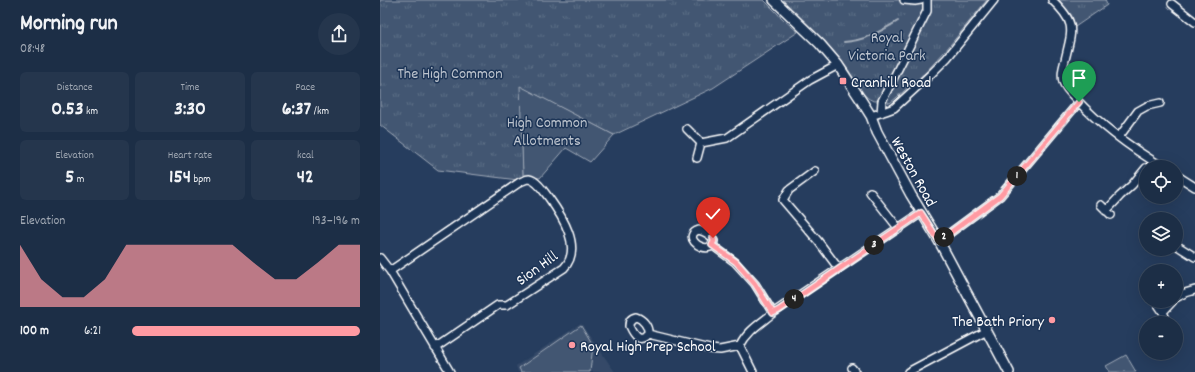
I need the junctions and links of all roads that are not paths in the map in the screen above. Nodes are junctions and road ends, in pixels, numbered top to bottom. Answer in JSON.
{"nodes":[{"id":1,"x":774,"y":0,"type":"edge"},
{"id":2,"x":904,"y":0,"type":"edge"},
{"id":3,"x":921,"y":0,"type":"edge"},
{"id":4,"x":927,"y":0,"type":"edge"},
{"id":5,"x":994,"y":0,"type":"edge"},
{"id":6,"x":1052,"y":0,"type":"edge"},
{"id":7,"x":1172,"y":4,"type":"dead end"},
{"id":8,"x":1195,"y":22,"type":"edge"},
{"id":9,"x":838,"y":65,"type":"junction"},
{"id":10,"x":1079,"y":102,"type":"junction"},
{"id":11,"x":1160,"y":103,"type":"dead end"},
{"id":12,"x":881,"y":113,"type":"junction"},
{"id":13,"x":871,"y":116,"type":"junction"},
{"id":14,"x":688,"y":129,"type":"dead end"},
{"id":15,"x":1119,"y":137,"type":"junction"},
{"id":16,"x":701,"y":143,"type":"junction"},
{"id":17,"x":697,"y":158,"type":"dead end"},
{"id":18,"x":1152,"y":160,"type":"edge"},
{"id":19,"x":816,"y":171,"type":"dead end"},
{"id":20,"x":1139,"y":176,"type":"edge"},
{"id":21,"x":1183,"y":179,"type":"edge"},
{"id":22,"x":1195,"y":187,"type":"edge"},
{"id":23,"x":870,"y":192,"type":"dead end"},
{"id":24,"x":1106,"y":210,"type":"dead end"},
{"id":25,"x":921,"y":213,"type":"junction"},
{"id":26,"x":898,"y":229,"type":"junction"},
{"id":27,"x":939,"y":241,"type":"junction"},
{"id":28,"x":712,"y":245,"type":"dead end"},
{"id":29,"x":1183,"y":249,"type":"edge"},
{"id":30,"x":1195,"y":257,"type":"edge"},
{"id":31,"x":380,"y":258,"type":"edge"},
{"id":32,"x":839,"y":269,"type":"junction"},
{"id":33,"x":390,"y":271,"type":"junction"},
{"id":34,"x":1195,"y":290,"type":"edge"},
{"id":35,"x":1183,"y":294,"type":"edge"},
{"id":36,"x":1160,"y":308,"type":"edge"},
{"id":37,"x":1169,"y":308,"type":"edge"},
{"id":38,"x":773,"y":313,"type":"junction"},
{"id":39,"x":987,"y":330,"type":"junction"},
{"id":40,"x":648,"y":334,"type":"dead end"},
{"id":41,"x":740,"y":346,"type":"junction"},
{"id":42,"x":435,"y":348,"type":"junction"},
{"id":43,"x":444,"y":364,"type":"junction"},
{"id":44,"x":444,"y":372,"type":"edge"},
{"id":45,"x":450,"y":372,"type":"edge"},
{"id":46,"x":753,"y":372,"type":"edge"},
{"id":47,"x":908,"y":372,"type":"edge"},
{"id":48,"x":1009,"y":372,"type":"edge"}],
"edges":[{"from":1,"to":9,"type":"street","name":"Weston Road"},
{"from":2,"to":3,"type":"street"},
{"from":4,"to":12,"type":"street"},
{"from":5,"to":12,"type":"street"},
{"from":6,"to":10,"type":"street"},
{"from":7,"to":8,"type":"street"},
{"from":9,"to":13,"type":"street","name":"Weston Road"},
{"from":9,"to":16,"type":"street"},
{"from":10,"to":15,"type":"street"},
{"from":10,"to":27,"type":"street"},
{"from":11,"to":15,"type":"street"},
{"from":12,"to":13,"type":"street"},
{"from":13,"to":25,"type":"street","name":"Weston Road"},
{"from":14,"to":16,"type":"street"},
{"from":15,"to":18,"type":"street"},
{"from":16,"to":17,"type":"street"},
{"from":19,"to":32,"type":"street"},
{"from":20,"to":24,"type":"street"},
{"from":21,"to":22,"type":"street"},
{"from":23,"to":26,"type":"street"},
{"from":25,"to":26,"type":"street"},
{"from":25,"to":27,"type":"street","name":"Weston Road"},
{"from":26,"to":32,"type":"street"},
{"from":27,"to":39,"type":"street","name":"Weston Road"},
{"from":28,"to":38,"type":"street"},
{"from":29,"to":30,"type":"street"},
{"from":31,"to":33,"type":"street"},
{"from":32,"to":38,"type":"street"},
{"from":33,"to":42,"type":"street"},
{"from":33,"to":42,"type":"street","name":"Sion Hill"},
{"from":34,"to":35,"type":"street"},
{"from":36,"to":37,"type":"street"},
{"from":38,"to":41,"type":"street"},
{"from":39,"to":47,"type":"street"},
{"from":39,"to":48,"type":"street","name":"Weston Road"},
{"from":40,"to":41,"type":"street"},
{"from":41,"to":46,"type":"street"},
{"from":42,"to":43,"type":"street"},
{"from":43,"to":44,"type":"street"},
{"from":43,"to":45,"type":"street"}]}
